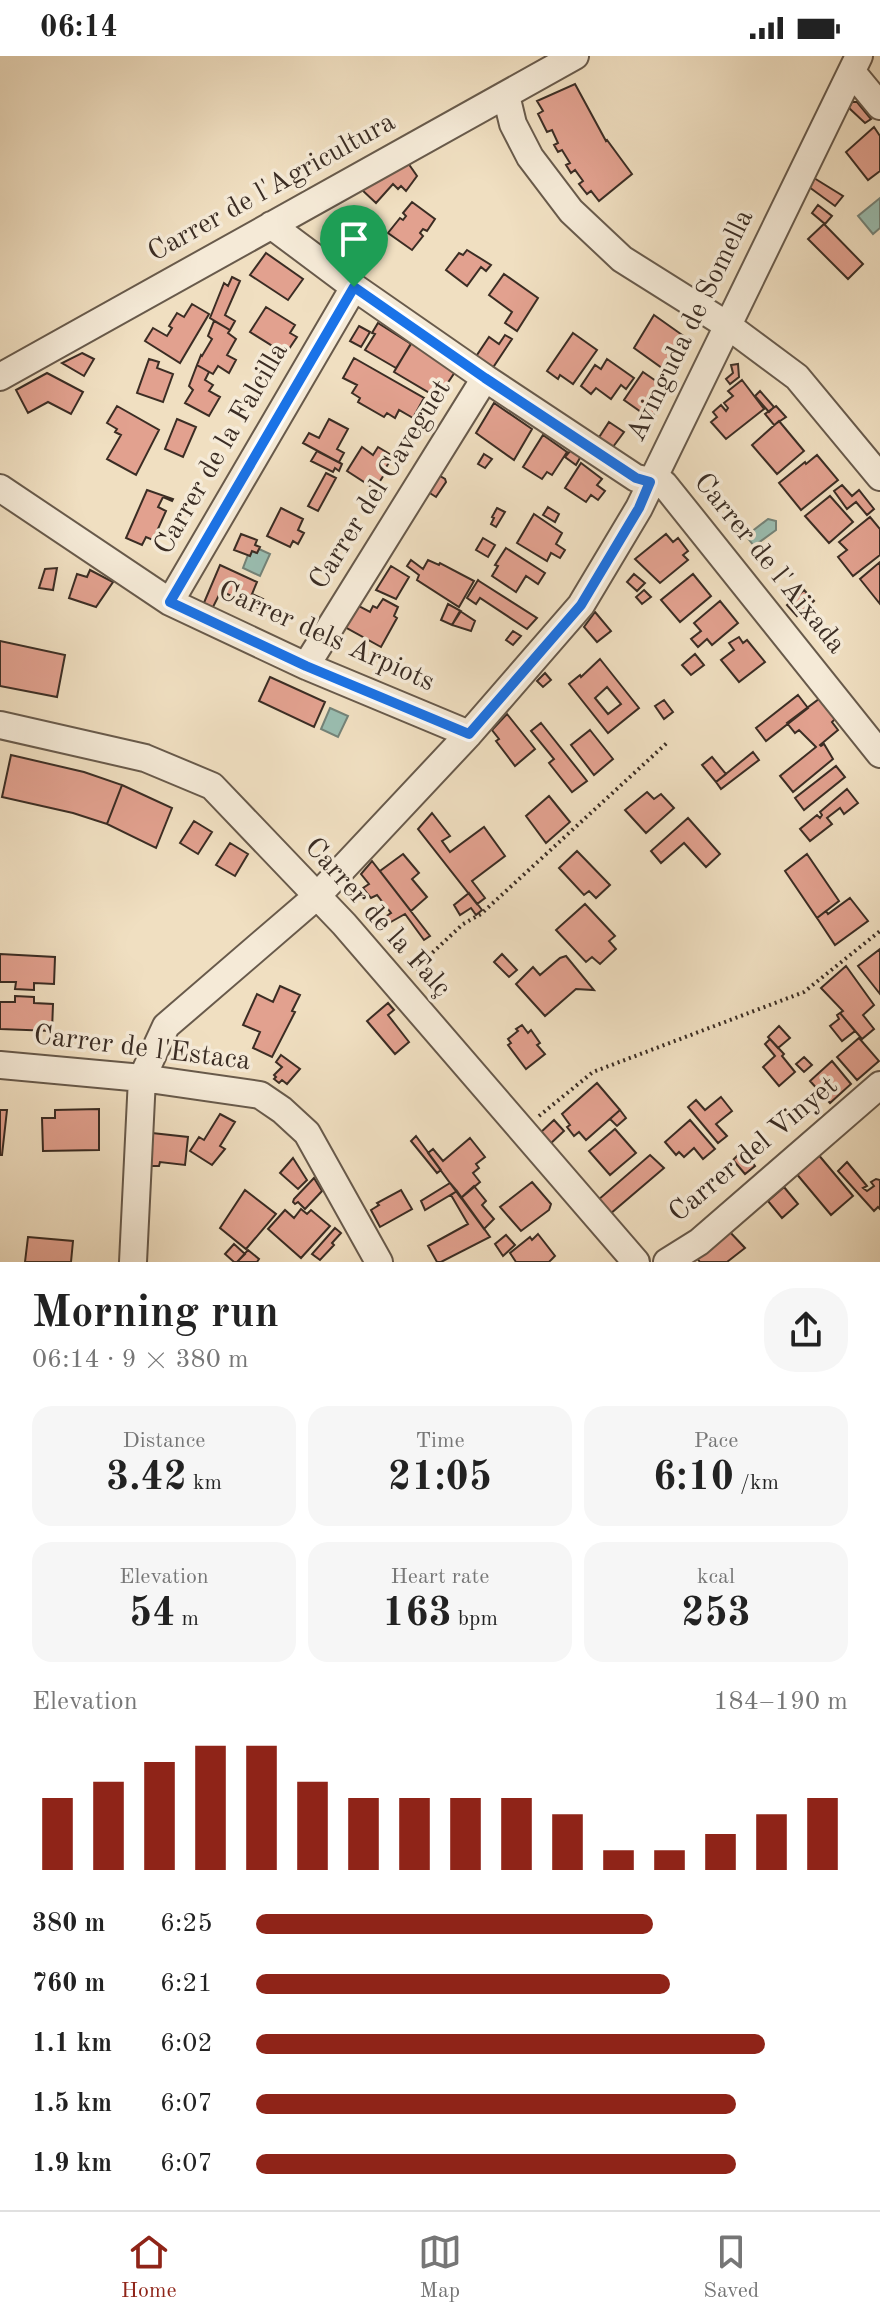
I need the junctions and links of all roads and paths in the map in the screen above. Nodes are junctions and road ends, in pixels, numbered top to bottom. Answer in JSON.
{"nodes":[{"id":1,"x":575,"y":56,"type":"edge"},
{"id":2,"x":856,"y":64,"type":"edge"},
{"id":3,"x":506,"y":95,"type":"junction"},
{"id":4,"x":880,"y":106,"type":"edge"},
{"id":5,"x":271,"y":225,"type":"junction"},
{"id":6,"x":354,"y":287,"type":"junction"},
{"id":7,"x":727,"y":325,"type":"junction"},
{"id":8,"x":0,"y":377,"type":"edge"},
{"id":9,"x":485,"y":378,"type":"junction"},
{"id":10,"x":880,"y":477,"type":"edge"},
{"id":11,"x":650,"y":482,"type":"junction"},
{"id":12,"x":0,"y":488,"type":"edge"},
{"id":13,"x":170,"y":602,"type":"junction"},
{"id":14,"x":306,"y":666,"type":"junction"},
{"id":15,"x":0,"y":725,"type":"edge"},
{"id":16,"x":469,"y":734,"type":"junction"},
{"id":17,"x":669,"y":741,"type":"dead end"},
{"id":18,"x":880,"y":754,"type":"edge"},
{"id":19,"x":317,"y":896,"type":"junction"},
{"id":20,"x":880,"y":931,"type":"edge"},
{"id":21,"x":395,"y":986,"type":"junction"},
{"id":22,"x":0,"y":1065,"type":"edge"},
{"id":23,"x":142,"y":1078,"type":"junction"},
{"id":24,"x":880,"y":1085,"type":"edge"},
{"id":25,"x":536,"y":1118,"type":"dead end"},
{"id":26,"x":133,"y":1262,"type":"edge"},
{"id":27,"x":379,"y":1262,"type":"edge"},
{"id":28,"x":636,"y":1262,"type":"edge"},
{"id":29,"x":667,"y":1262,"type":"edge"}],
"edges":[{"from":1,"to":3,"type":"street","name":"Carrer de l'Agricultura"},
{"from":2,"to":4,"type":"street"},
{"from":2,"to":7,"type":"street","name":"Avinguda de Somella"},
{"from":3,"to":5,"type":"street","name":"Carrer de l'Agricultura"},
{"from":3,"to":7,"type":"street"},
{"from":5,"to":6,"type":"street","name":"Carrer de l'Aixada"},
{"from":5,"to":8,"type":"street","name":"Carrer de l'Agricultura"},
{"from":6,"to":9,"type":"street","name":"Carrer de l'Aixada"},
{"from":6,"to":13,"type":"street","name":"Carrer de la Falcilla"},
{"from":7,"to":10,"type":"street"},
{"from":7,"to":11,"type":"street","name":"Avinguda de Somella"},
{"from":9,"to":11,"type":"street","name":"Carrer de l'Aixada"},
{"from":9,"to":14,"type":"street","name":"Carrer del Caveguet"},
{"from":11,"to":16,"type":"street","name":"Avinguda de Somella"},
{"from":11,"to":18,"type":"street","name":"Carrer de l'Aixada"},
{"from":12,"to":13,"type":"street","name":"Carrer dels Arpiots"},
{"from":13,"to":14,"type":"street","name":"Carrer dels Arpiots"},
{"from":14,"to":16,"type":"street","name":"Carrer dels Arpiots"},
{"from":15,"to":19,"type":"street","name":"Carrer de la Falç"},
{"from":16,"to":19,"type":"street","name":"Avinguda de Somella"},
{"from":17,"to":21,"type":"path"},
{"from":19,"to":21,"type":"street","name":"Carrer de la Falç"},
{"from":19,"to":23,"type":"street","name":"Avinguda de Somella"},
{"from":20,"to":25,"type":"path"},
{"from":21,"to":28,"type":"street","name":"Carrer de la Falç"},
{"from":22,"to":23,"type":"street","name":"Carrer de l'Estaca"},
{"from":23,"to":26,"type":"street","name":"Avinguda de Somella"},
{"from":23,"to":27,"type":"street","name":"Carrer de l'Estaca"},
{"from":24,"to":29,"type":"street","name":"Carrer del Vinyet"}]}
